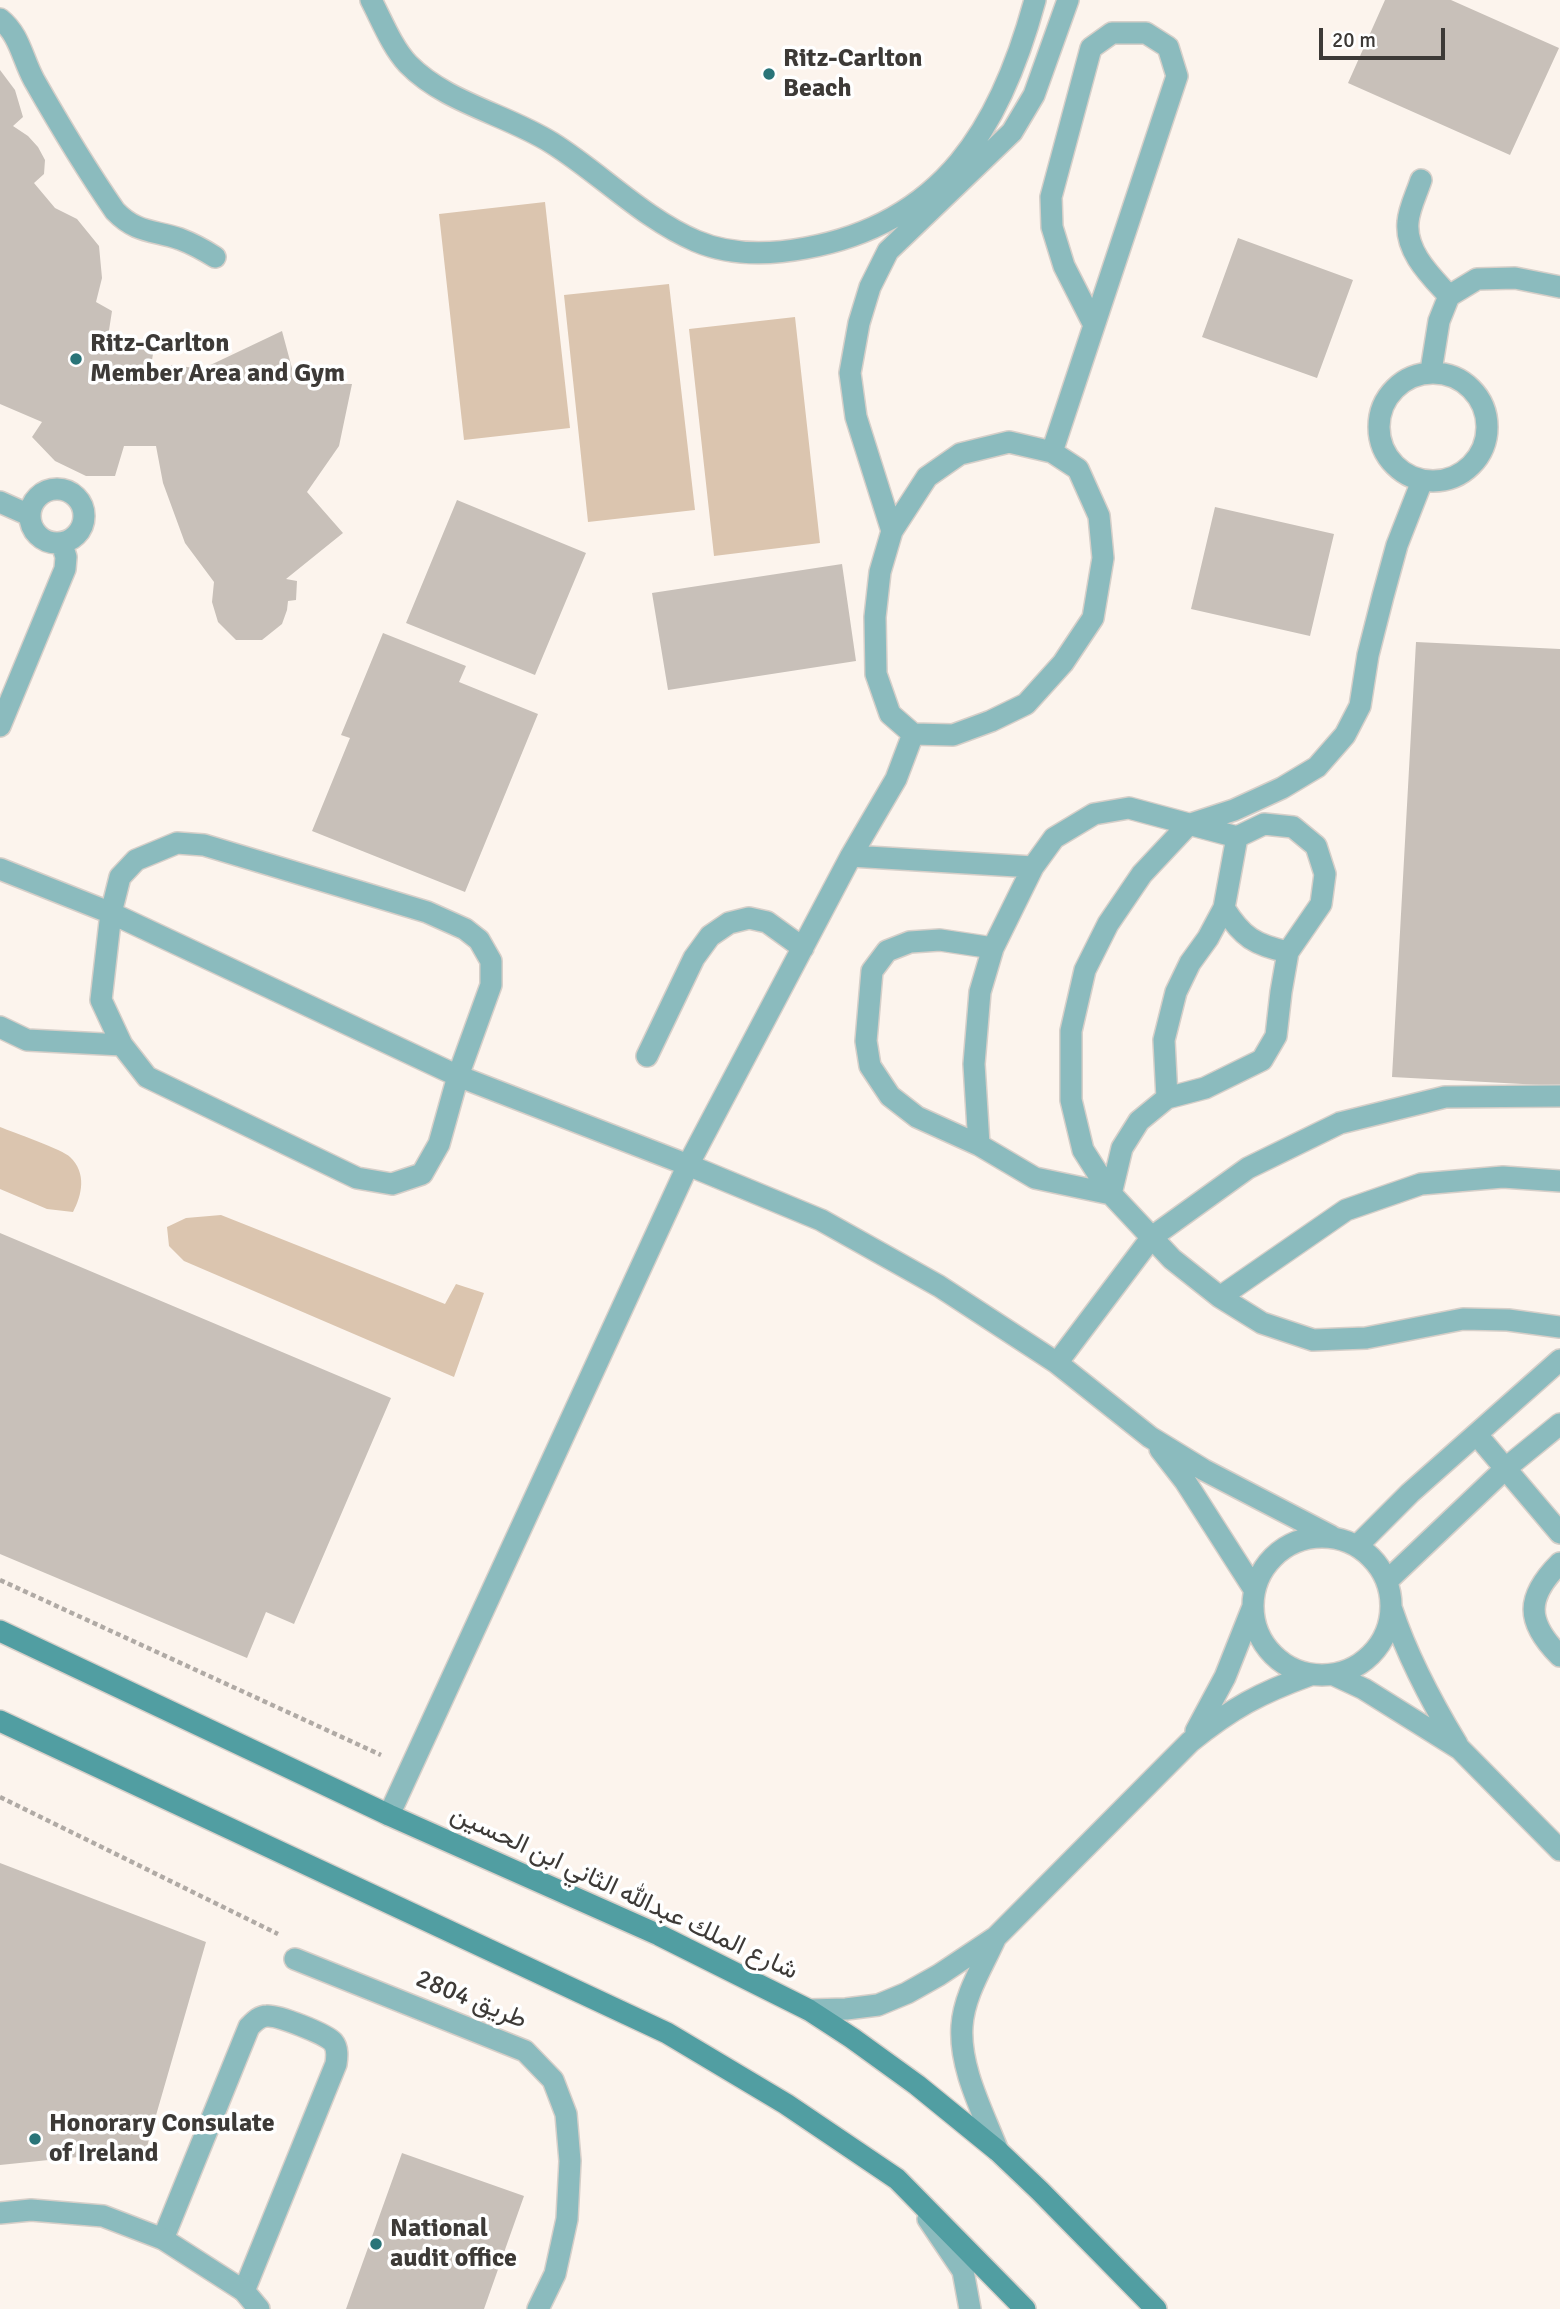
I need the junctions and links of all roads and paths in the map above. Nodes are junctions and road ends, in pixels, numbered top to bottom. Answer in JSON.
{"nodes":[{"id":1,"x":371,"y":0,"type":"edge"},
{"id":2,"x":1035,"y":0,"type":"edge"},
{"id":3,"x":1067,"y":0,"type":"edge"},
{"id":4,"x":0,"y":19,"type":"edge"},
{"id":5,"x":1421,"y":180,"type":"dead end"},
{"id":6,"x":873,"y":230,"type":"junction"},
{"id":7,"x":888,"y":251,"type":"junction"},
{"id":8,"x":215,"y":257,"type":"dead end"},
{"id":9,"x":1560,"y":287,"type":"edge"},
{"id":10,"x":1449,"y":296,"type":"junction"},
{"id":11,"x":1094,"y":325,"type":"junction"},
{"id":12,"x":1431,"y":371,"type":"junction"},
{"id":13,"x":1052,"y":452,"type":"junction"},
{"id":14,"x":1422,"y":481,"type":"junction"},
{"id":15,"x":0,"y":502,"type":"edge"},
{"id":16,"x":29,"y":514,"type":"junction"},
{"id":17,"x":892,"y":531,"type":"junction"},
{"id":18,"x":62,"y":544,"type":"junction"},
{"id":19,"x":0,"y":726,"type":"edge"},
{"id":20,"x":913,"y":734,"type":"junction"},
{"id":21,"x":1188,"y":825,"type":"junction"},
{"id":22,"x":1237,"y":837,"type":"junction"},
{"id":23,"x":851,"y":856,"type":"junction"},
{"id":24,"x":1033,"y":867,"type":"junction"},
{"id":25,"x":0,"y":869,"type":"edge"},
{"id":26,"x":1224,"y":908,"type":"junction"},
{"id":27,"x":111,"y":913,"type":"junction"},
{"id":28,"x":803,"y":948,"type":"junction"},
{"id":29,"x":993,"y":948,"type":"junction"},
{"id":30,"x":1288,"y":952,"type":"junction"},
{"id":31,"x":0,"y":1027,"type":"edge"},
{"id":32,"x":122,"y":1045,"type":"junction"},
{"id":33,"x":647,"y":1056,"type":"dead end"},
{"id":34,"x":458,"y":1076,"type":"junction"},
{"id":35,"x":1560,"y":1096,"type":"edge"},
{"id":36,"x":1167,"y":1098,"type":"junction"},
{"id":37,"x":979,"y":1145,"type":"junction"},
{"id":38,"x":688,"y":1165,"type":"junction"},
{"id":39,"x":1560,"y":1181,"type":"edge"},
{"id":40,"x":1111,"y":1194,"type":"junction"},
{"id":41,"x":1152,"y":1237,"type":"junction"},
{"id":42,"x":1220,"y":1297,"type":"junction"},
{"id":43,"x":1560,"y":1327,"type":"edge"},
{"id":44,"x":1560,"y":1360,"type":"edge"},
{"id":45,"x":1057,"y":1363,"type":"junction"},
{"id":46,"x":1560,"y":1424,"type":"edge"},
{"id":47,"x":1477,"y":1435,"type":"junction"},
{"id":48,"x":1150,"y":1437,"type":"junction"},
{"id":49,"x":1506,"y":1468,"type":"junction"},
{"id":50,"x":1560,"y":1533,"type":"edge"},
{"id":51,"x":1331,"y":1536,"type":"junction"},
{"id":52,"x":1357,"y":1546,"type":"junction"},
{"id":53,"x":1560,"y":1563,"type":"edge"},
{"id":54,"x":0,"y":1580,"type":"edge"},
{"id":55,"x":1387,"y":1581,"type":"junction"},
{"id":56,"x":1253,"y":1599,"type":"junction"},
{"id":57,"x":1392,"y":1610,"type":"junction"},
{"id":58,"x":0,"y":1631,"type":"edge"},
{"id":59,"x":1560,"y":1656,"type":"edge"},
{"id":60,"x":1310,"y":1675,"type":"junction"},
{"id":61,"x":1334,"y":1675,"type":"junction"},
{"id":62,"x":0,"y":1721,"type":"edge"},
{"id":63,"x":1190,"y":1742,"type":"junction"},
{"id":64,"x":1460,"y":1749,"type":"junction"},
{"id":65,"x":411,"y":1769,"type":"junction"},
{"id":66,"x":0,"y":1797,"type":"edge"},
{"id":67,"x":389,"y":1815,"type":"junction"},
{"id":68,"x":1534,"y":1822,"type":"junction"},
{"id":69,"x":1560,"y":1825,"type":"edge"},
{"id":70,"x":1560,"y":1850,"type":"edge"},
{"id":71,"x":996,"y":1937,"type":"junction"},
{"id":72,"x":295,"y":1959,"type":"joint"},
{"id":73,"x":809,"y":2010,"type":"junction"},
{"id":74,"x":998,"y":2151,"type":"junction"},
{"id":75,"x":897,"y":2179,"type":"junction"},
{"id":76,"x":0,"y":2213,"type":"edge"},
{"id":77,"x":163,"y":2239,"type":"junction"},
{"id":78,"x":244,"y":2291,"type":"junction"},
{"id":79,"x":259,"y":2309,"type":"edge"},
{"id":80,"x":538,"y":2309,"type":"edge"},
{"id":81,"x":970,"y":2309,"type":"edge"},
{"id":82,"x":1025,"y":2309,"type":"edge"},
{"id":83,"x":1156,"y":2309,"type":"edge"}],
"edges":[{"from":1,"to":6,"type":"street"},
{"from":2,"to":6,"type":"street"},
{"from":3,"to":7,"type":"street"},
{"from":4,"to":8,"type":"street"},
{"from":5,"to":10,"type":"street"},
{"from":6,"to":7,"type":"street"},
{"from":7,"to":17,"type":"street"},
{"from":9,"to":10,"type":"street"},
{"from":10,"to":12,"type":"street"},
{"from":11,"to":11,"type":"street"},
{"from":11,"to":13,"type":"street"},
{"from":12,"to":14,"type":"street"},
{"from":12,"to":14,"type":"street"},
{"from":13,"to":17,"type":"street"},
{"from":13,"to":20,"type":"street"},
{"from":14,"to":21,"type":"street"},
{"from":15,"to":16,"type":"street"},
{"from":16,"to":18,"type":"street"},
{"from":16,"to":18,"type":"street"},
{"from":17,"to":20,"type":"street"},
{"from":18,"to":19,"type":"street"},
{"from":20,"to":23,"type":"street"},
{"from":21,"to":22,"type":"street"},
{"from":21,"to":24,"type":"street"},
{"from":21,"to":40,"type":"street"},
{"from":22,"to":26,"type":"street"},
{"from":22,"to":30,"type":"street"},
{"from":23,"to":24,"type":"street"},
{"from":23,"to":28,"type":"street"},
{"from":24,"to":29,"type":"street"},
{"from":25,"to":27,"type":"street"},
{"from":26,"to":30,"type":"street"},
{"from":26,"to":36,"type":"street"},
{"from":27,"to":32,"type":"street"},
{"from":27,"to":34,"type":"street"},
{"from":27,"to":34,"type":"street"},
{"from":28,"to":33,"type":"street"},
{"from":28,"to":38,"type":"street"},
{"from":29,"to":37,"type":"street"},
{"from":29,"to":37,"type":"street"},
{"from":30,"to":36,"type":"street"},
{"from":31,"to":32,"type":"street"},
{"from":32,"to":34,"type":"street"},
{"from":34,"to":38,"type":"street"},
{"from":35,"to":41,"type":"street"},
{"from":36,"to":40,"type":"street"},
{"from":37,"to":40,"type":"street"},
{"from":38,"to":45,"type":"street"},
{"from":38,"to":65,"type":"street"},
{"from":39,"to":42,"type":"street"},
{"from":40,"to":41,"type":"street"},
{"from":41,"to":42,"type":"street"},
{"from":41,"to":45,"type":"street"},
{"from":42,"to":43,"type":"street"},
{"from":44,"to":47,"type":"street"},
{"from":45,"to":48,"type":"street"},
{"from":46,"to":49,"type":"street"},
{"from":47,"to":49,"type":"street"},
{"from":47,"to":52,"type":"street"},
{"from":48,"to":51,"type":"street"},
{"from":48,"to":56,"type":"street"},
{"from":49,"to":50,"type":"street"},
{"from":49,"to":55,"type":"street"},
{"from":51,"to":52,"type":"street"},
{"from":51,"to":56,"type":"street"},
{"from":52,"to":55,"type":"street"},
{"from":53,"to":59,"type":"street"},
{"from":54,"to":65,"type":"path"},
{"from":55,"to":57,"type":"street"},
{"from":56,"to":60,"type":"street"},
{"from":56,"to":63,"type":"street"},
{"from":57,"to":61,"type":"street"},
{"from":57,"to":64,"type":"street"},
{"from":58,"to":67,"type":"main road","name":"شارع الملك عبدالله الثاني ابن الحسين"},
{"from":60,"to":61,"type":"street"},
{"from":60,"to":63,"type":"street"},
{"from":61,"to":64,"type":"street"},
{"from":62,"to":75,"type":"main road"},
{"from":63,"to":71,"type":"street"},
{"from":64,"to":68,"type":"street"},
{"from":65,"to":67,"type":"street"},
{"from":66,"to":72,"type":"path"},
{"from":67,"to":73,"type":"main road","name":"شارع الملك عبدالله الثاني ابن الحسين"},
{"from":68,"to":69,"type":"street"},
{"from":68,"to":70,"type":"street"},
{"from":71,"to":73,"type":"street"},
{"from":71,"to":74,"type":"street"},
{"from":72,"to":80,"type":"street","name":"طريق 2804"},
{"from":73,"to":74,"type":"main road","name":"شارع الملك عبدالله الثاني ابن الحسين"},
{"from":74,"to":83,"type":"main road","name":"شارع الملك عبدالله الثاني ابن الحسين"},
{"from":75,"to":81,"type":"street"},
{"from":75,"to":82,"type":"main road"},
{"from":76,"to":77,"type":"street"},
{"from":77,"to":78,"type":"street"},
{"from":77,"to":78,"type":"street"},
{"from":78,"to":79,"type":"street"}]}
